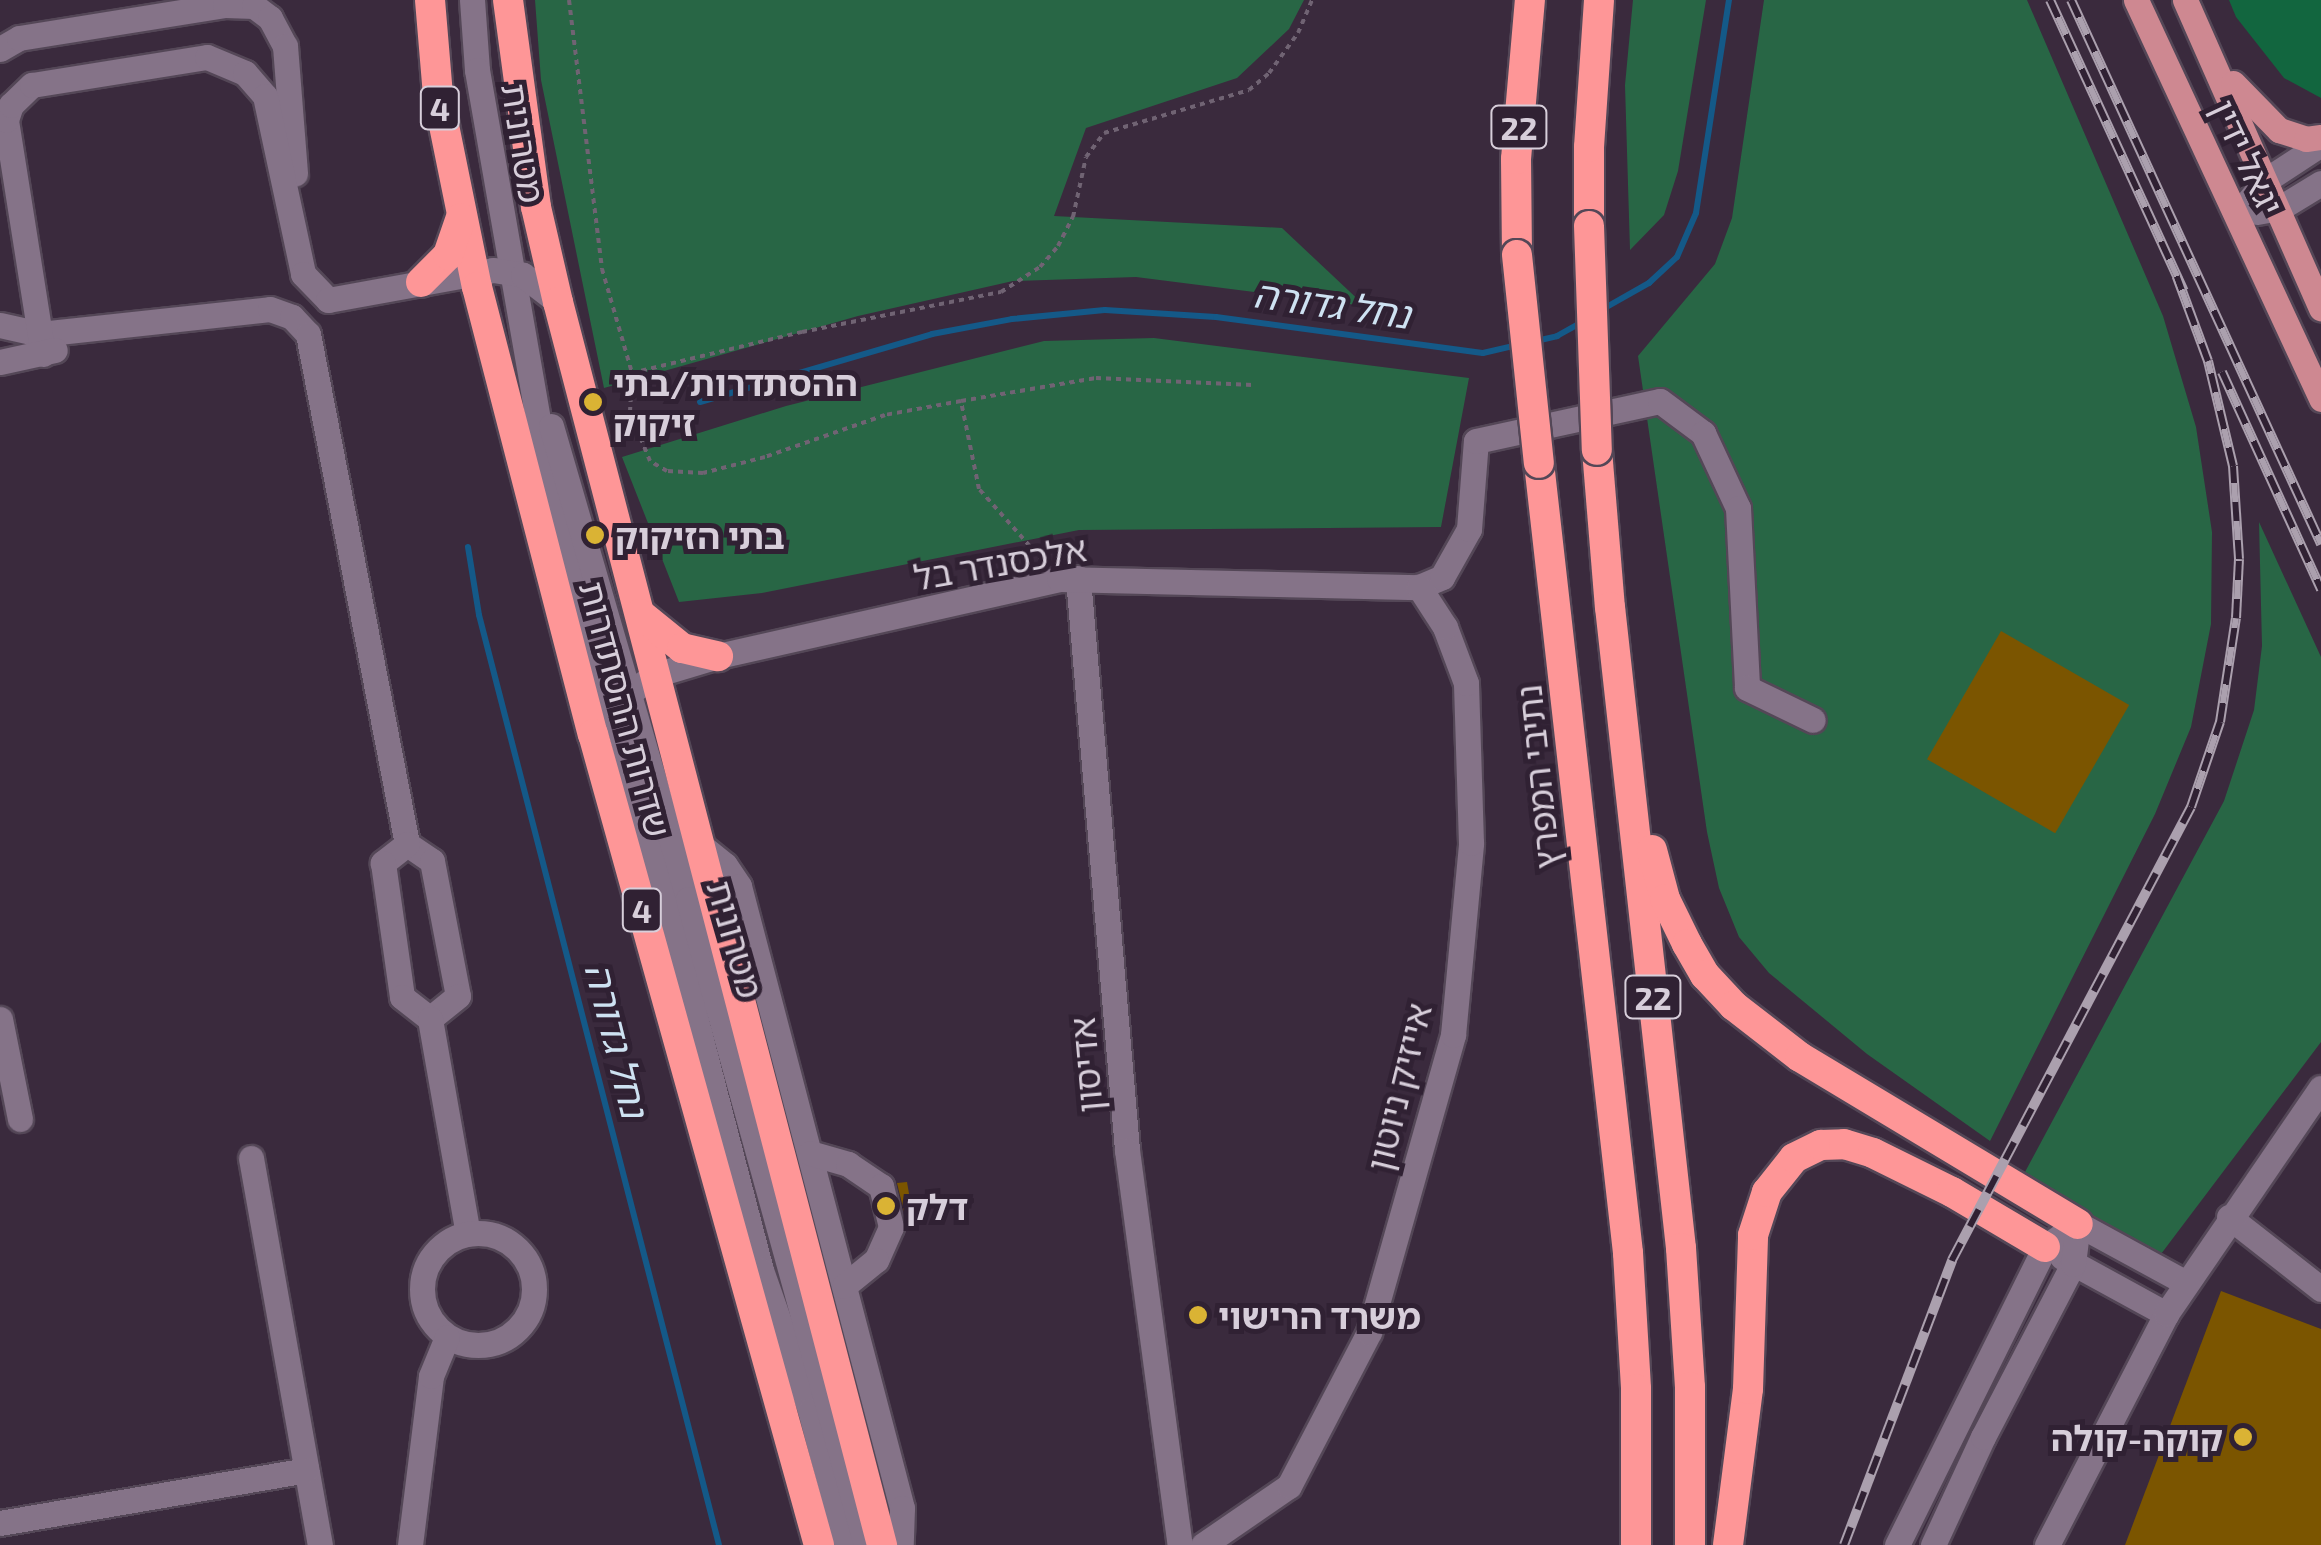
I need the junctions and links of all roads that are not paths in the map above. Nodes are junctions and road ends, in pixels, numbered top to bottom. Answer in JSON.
{"nodes":[{"id":1,"x":430,"y":0,"type":"edge"},
{"id":2,"x":472,"y":0,"type":"edge"},
{"id":3,"x":508,"y":0,"type":"edge"},
{"id":4,"x":1530,"y":0,"type":"edge"},
{"id":5,"x":1599,"y":0,"type":"edge"},
{"id":6,"x":2136,"y":0,"type":"edge"},
{"id":7,"x":2185,"y":0,"type":"edge"},
{"id":8,"x":0,"y":49,"type":"edge"},
{"id":9,"x":2209,"y":52,"type":"junction"},
{"id":10,"x":2321,"y":141,"type":"edge"},
{"id":11,"x":2266,"y":180,"type":"junction"},
{"id":12,"x":2321,"y":183,"type":"edge"},
{"id":13,"x":536,"y":207,"type":"junction"},
{"id":14,"x":2280,"y":208,"type":"junction"},
{"id":15,"x":461,"y":215,"type":"junction"},
{"id":16,"x":2237,"y":216,"type":"junction"},
{"id":17,"x":2321,"y":259,"type":"edge"},
{"id":18,"x":508,"y":263,"type":"junction"},
{"id":19,"x":473,"y":272,"type":"junction"},
{"id":20,"x":303,"y":274,"type":"junction"},
{"id":21,"x":421,"y":282,"type":"junction"},
{"id":22,"x":558,"y":302,"type":"junction"},
{"id":23,"x":2321,"y":308,"type":"edge"},
{"id":24,"x":0,"y":328,"type":"edge"},
{"id":25,"x":41,"y":344,"type":"junction"},
{"id":26,"x":3,"y":361,"type":"edge"},
{"id":27,"x":2321,"y":399,"type":"edge"},
{"id":28,"x":1069,"y":578,"type":"junction"},
{"id":29,"x":1419,"y":587,"type":"junction"},
{"id":30,"x":1610,"y":607,"type":"junction"},
{"id":31,"x":638,"y":612,"type":"junction"},
{"id":32,"x":718,"y":656,"type":"junction"},
{"id":33,"x":655,"y":675,"type":"junction"},
{"id":34,"x":621,"y":698,"type":"junction"},
{"id":35,"x":665,"y":712,"type":"junction"},
{"id":36,"x":1813,"y":720,"type":"dead end"},
{"id":37,"x":592,"y":734,"type":"junction"},
{"id":38,"x":406,"y":844,"type":"junction"},
{"id":39,"x":699,"y":844,"type":"junction"},
{"id":40,"x":0,"y":1019,"type":"edge"},
{"id":41,"x":430,"y":1019,"type":"junction"},
{"id":42,"x":2321,"y":1088,"type":"edge"},
{"id":43,"x":20,"y":1119,"type":"dead end"},
{"id":44,"x":810,"y":1153,"type":"junction"},
{"id":45,"x":252,"y":1158,"type":"dead end"},
{"id":46,"x":2229,"y":1217,"type":"junction"},
{"id":47,"x":2078,"y":1224,"type":"junction"},
{"id":48,"x":468,"y":1234,"type":"junction"},
{"id":49,"x":2045,"y":1247,"type":"junction"},
{"id":50,"x":2074,"y":1264,"type":"junction"},
{"id":51,"x":2186,"y":1282,"type":"junction"},
{"id":52,"x":844,"y":1286,"type":"junction"},
{"id":53,"x":2321,"y":1289,"type":"edge"},
{"id":54,"x":2166,"y":1314,"type":"junction"},
{"id":55,"x":448,"y":1336,"type":"junction"},
{"id":56,"x":306,"y":1470,"type":"junction"},
{"id":57,"x":0,"y":1523,"type":"edge"},
{"id":58,"x":320,"y":1545,"type":"edge"},
{"id":59,"x":410,"y":1545,"type":"edge"},
{"id":60,"x":819,"y":1545,"type":"edge"},
{"id":61,"x":846,"y":1545,"type":"edge"},
{"id":62,"x":866,"y":1545,"type":"edge"},
{"id":63,"x":882,"y":1545,"type":"edge"},
{"id":64,"x":901,"y":1545,"type":"edge"},
{"id":65,"x":1180,"y":1545,"type":"edge"},
{"id":66,"x":1203,"y":1545,"type":"edge"},
{"id":67,"x":1636,"y":1545,"type":"edge"},
{"id":68,"x":1690,"y":1545,"type":"edge"},
{"id":69,"x":1728,"y":1545,"type":"edge"},
{"id":70,"x":1896,"y":1545,"type":"edge"},
{"id":71,"x":1934,"y":1545,"type":"edge"},
{"id":72,"x":2048,"y":1545,"type":"edge"}],
"edges":[{"from":1,"to":15,"type":"highway","name":"שדרות ההסתדרות","number":"4"},
{"from":2,"to":18,"type":"street","name":"מטרונית"},
{"from":3,"to":13,"type":"highway","name":"שדרות ההסתדרות","number":"4"},
{"from":4,"to":67,"type":"highway","name":"נתיבי המפרץ","number":"22","bridge":true},
{"from":5,"to":30,"type":"highway","number":"22","bridge":true},
{"from":6,"to":16,"type":"main road","name":"יגאל ידין"},
{"from":7,"to":9,"type":"main road","name":"יגאל ידין"},
{"from":8,"to":20,"type":"street"},
{"from":9,"to":10,"type":"main road"},
{"from":9,"to":11,"type":"main road","name":"יגאל ידין"},
{"from":10,"to":11,"type":"street"},
{"from":11,"to":14,"type":"main road","name":"יגאל ידין"},
{"from":11,"to":16,"type":"street"},
{"from":12,"to":14,"type":"street"},
{"from":13,"to":18,"type":"street"},
{"from":13,"to":22,"type":"highway","name":"שדרות ההסתדרות","number":"4"},
{"from":14,"to":16,"type":"street"},
{"from":14,"to":23,"type":"main road","name":"יגאל ידין"},
{"from":15,"to":19,"type":"highway","name":"שדרות ההסתדרות","number":"4"},
{"from":15,"to":21,"type":"highway"},
{"from":16,"to":27,"type":"main road","name":"יגאל ידין"},
{"from":17,"to":23,"type":"main road"},
{"from":18,"to":19,"type":"street"},
{"from":18,"to":22,"type":"street"},
{"from":18,"to":34,"type":"street","name":"מטרונית"},
{"from":19,"to":21,"type":"street"},
{"from":19,"to":37,"type":"highway","name":"שדרות ההסתדרות","number":"4"},
{"from":20,"to":21,"type":"street"},
{"from":20,"to":25,"type":"street"},
{"from":22,"to":31,"type":"highway","name":"שדרות ההסתדרות","number":"4"},
{"from":24,"to":25,"type":"street"},
{"from":24,"to":26,"type":"street"},
{"from":25,"to":26,"type":"street"},
{"from":25,"to":38,"type":"street"},
{"from":28,"to":29,"type":"street","name":"אלכסנדר בל"},
{"from":28,"to":32,"type":"street","name":"אלכסנדר בל"},
{"from":28,"to":65,"type":"street","name":"אדיסון"},
{"from":29,"to":36,"type":"street"},
{"from":29,"to":66,"type":"street","name":"אייזיק ניוטון"},
{"from":30,"to":47,"type":"highway"},
{"from":30,"to":68,"type":"highway","number":"22"},
{"from":31,"to":32,"type":"highway"},
{"from":31,"to":33,"type":"highway","name":"שדרות ההסתדרות","number":"4"},
{"from":32,"to":33,"type":"street","name":"אלכסנדר בל"},
{"from":32,"to":35,"type":"street","name":"אלכסנדר בל"},
{"from":33,"to":34,"type":"street","name":"אלכסנדר בל"},
{"from":33,"to":35,"type":"highway","name":"שדרות ההסתדרות","number":"4"},
{"from":34,"to":37,"type":"street","name":"אלכסנדר בל"},
{"from":34,"to":61,"type":"street","name":"מטרונית"},
{"from":34,"to":62,"type":"street","name":"מטרונית"},
{"from":35,"to":39,"type":"highway","name":"שדרות ההסתדרות","number":"4"},
{"from":37,"to":60,"type":"highway","name":"שדרות ההסתדרות","number":"4"},
{"from":38,"to":41,"type":"street"},
{"from":38,"to":41,"type":"street"},
{"from":39,"to":44,"type":"street"},
{"from":39,"to":63,"type":"highway","name":"שדרות ההסתדרות","number":"4"},
{"from":40,"to":43,"type":"street"},
{"from":41,"to":48,"type":"street"},
{"from":42,"to":46,"type":"street"},
{"from":44,"to":52,"type":"street"},
{"from":44,"to":52,"type":"street"},
{"from":45,"to":56,"type":"street"},
{"from":46,"to":51,"type":"street"},
{"from":46,"to":53,"type":"street"},
{"from":47,"to":49,"type":"street"},
{"from":47,"to":50,"type":"street"},
{"from":47,"to":51,"type":"street"},
{"from":48,"to":55,"type":"street"},
{"from":48,"to":55,"type":"street"},
{"from":49,"to":50,"type":"street"},
{"from":49,"to":69,"type":"highway"},
{"from":49,"to":70,"type":"street"},
{"from":50,"to":54,"type":"street"},
{"from":50,"to":71,"type":"street"},
{"from":51,"to":54,"type":"street"},
{"from":52,"to":64,"type":"street"},
{"from":54,"to":72,"type":"street"},
{"from":55,"to":59,"type":"street"},
{"from":56,"to":57,"type":"street"},
{"from":56,"to":58,"type":"street"}]}
